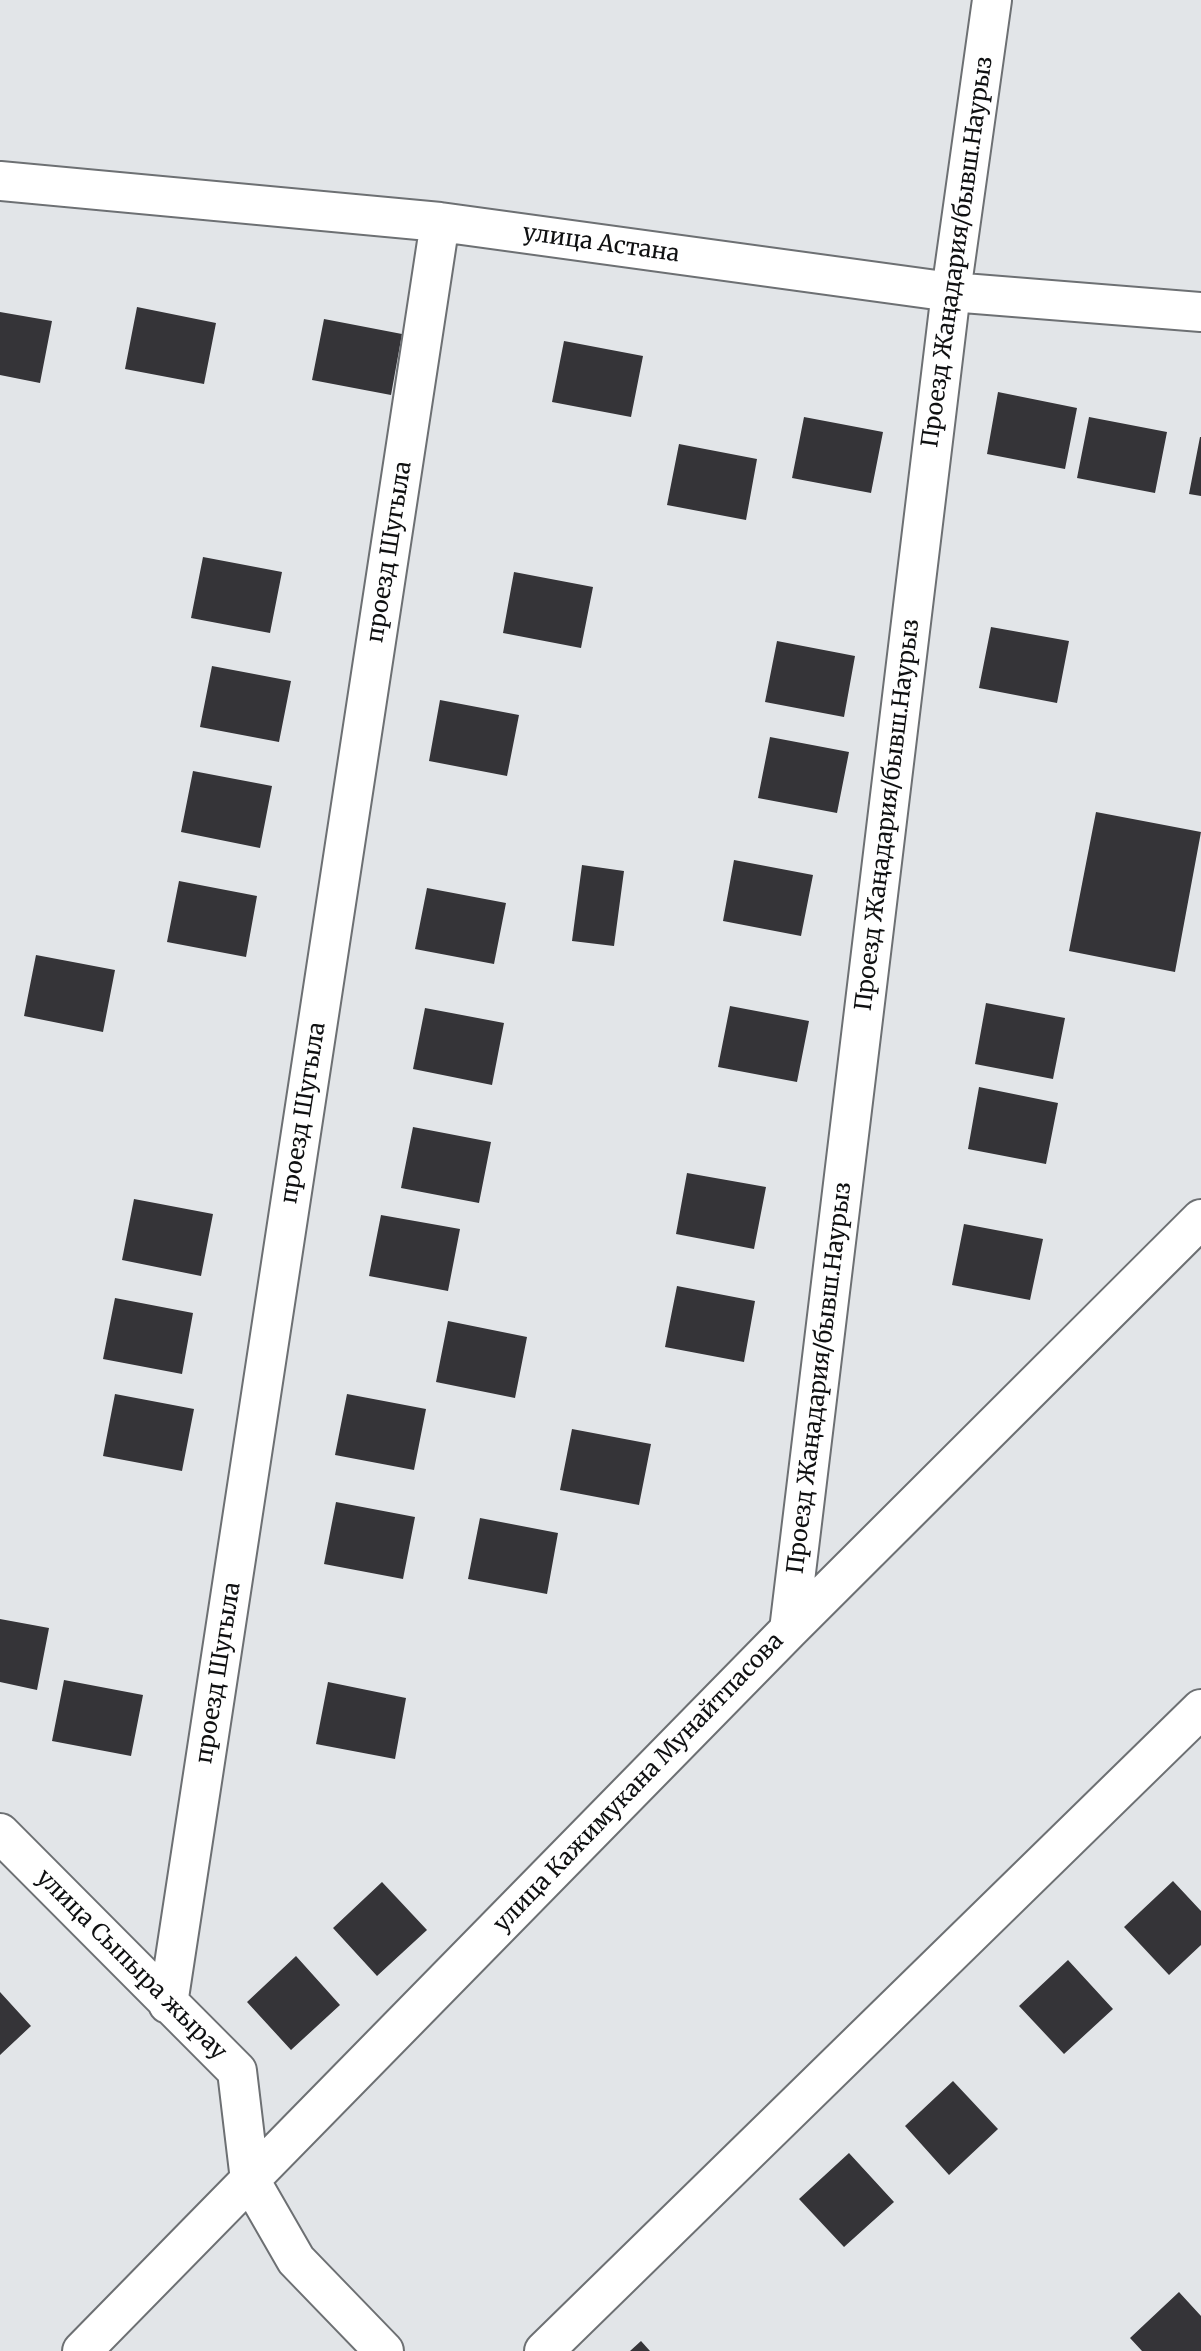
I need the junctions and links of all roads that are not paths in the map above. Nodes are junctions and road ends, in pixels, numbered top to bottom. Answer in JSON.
{"nodes":[{"id":1,"x":992,"y":0,"type":"edge"},
{"id":2,"x":0,"y":181,"type":"edge"},
{"id":3,"x":440,"y":222,"type":"junction"},
{"id":4,"x":951,"y":292,"type":"junction"},
{"id":5,"x":1201,"y":312,"type":"edge"},
{"id":6,"x":1201,"y":1219,"type":"edge"},
{"id":7,"x":789,"y":1630,"type":"junction"},
{"id":8,"x":1201,"y":1709,"type":"edge"},
{"id":9,"x":0,"y":1833,"type":"edge"},
{"id":10,"x":168,"y":2004,"type":"junction"},
{"id":11,"x":250,"y":2180,"type":"junction"},
{"id":12,"x":82,"y":2351,"type":"edge"},
{"id":13,"x":384,"y":2351,"type":"edge"},
{"id":14,"x":544,"y":2351,"type":"edge"}],
"edges":[{"from":1,"to":4,"type":"street","name":"Проезд Жаңадария/бывш.Наурыз"},
{"from":2,"to":3,"type":"street","name":"улица Астана"},
{"from":3,"to":4,"type":"street","name":"улица Астана"},
{"from":3,"to":10,"type":"street","name":"проезд Шугыла"},
{"from":4,"to":5,"type":"street","name":"улица Астана"},
{"from":4,"to":7,"type":"street","name":"Проезд Жаңадария/бывш.Наурыз"},
{"from":6,"to":7,"type":"street","name":"улица Кажимукана Мунайтпасова"},
{"from":7,"to":11,"type":"street","name":"улица Кажимукана Мунайтпасова"},
{"from":8,"to":14,"type":"street"},
{"from":9,"to":10,"type":"street","name":"улица Сыпыра жырау"},
{"from":10,"to":11,"type":"street","name":"улица Сыпыра жырау"},
{"from":11,"to":12,"type":"street","name":"улица Кажимукана Мунайтпасова"},
{"from":11,"to":13,"type":"street","name":"улица Сыпыра жырау"}]}
